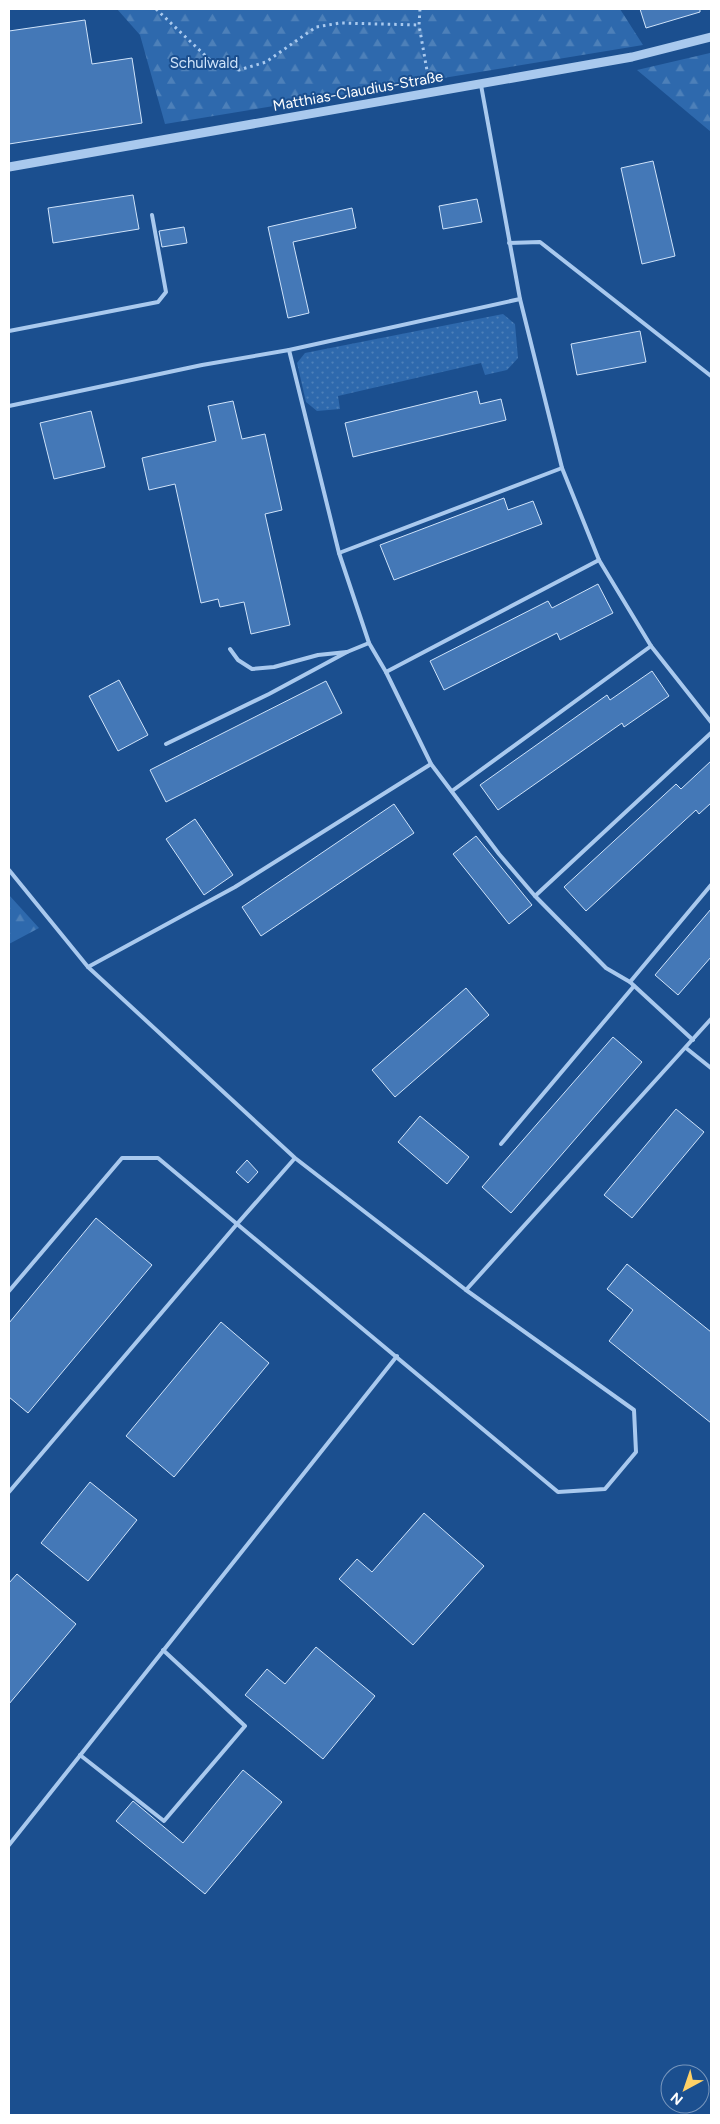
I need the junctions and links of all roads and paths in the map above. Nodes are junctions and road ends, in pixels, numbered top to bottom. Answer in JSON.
{"nodes":[{"id":1,"x":156,"y":9,"type":"edge"},
{"id":2,"x":420,"y":9,"type":"edge"},
{"id":3,"x":419,"y":25,"type":"junction"},
{"id":4,"x":711,"y":37,"type":"edge"},
{"id":5,"x":480,"y":83,"type":"junction"},
{"id":6,"x":430,"y":92,"type":"junction"},
{"id":7,"x":9,"y":167,"type":"edge"},
{"id":8,"x":152,"y":215,"type":"dead end"},
{"id":9,"x":509,"y":244,"type":"junction"},
{"id":10,"x":520,"y":300,"type":"junction"},
{"id":11,"x":9,"y":331,"type":"edge"},
{"id":12,"x":289,"y":350,"type":"junction"},
{"id":13,"x":711,"y":376,"type":"edge"},
{"id":14,"x":9,"y":406,"type":"edge"},
{"id":15,"x":562,"y":468,"type":"junction"},
{"id":16,"x":339,"y":552,"type":"junction"},
{"id":17,"x":599,"y":560,"type":"junction"},
{"id":18,"x":369,"y":643,"type":"junction"},
{"id":19,"x":651,"y":646,"type":"junction"},
{"id":20,"x":230,"y":649,"type":"dead end"},
{"id":21,"x":347,"y":652,"type":"junction"},
{"id":22,"x":386,"y":672,"type":"junction"},
{"id":23,"x":711,"y":722,"type":"edge"},
{"id":24,"x":711,"y":732,"type":"edge"},
{"id":25,"x":166,"y":744,"type":"dead end"},
{"id":26,"x":431,"y":764,"type":"junction"},
{"id":27,"x":452,"y":791,"type":"junction"},
{"id":28,"x":9,"y":870,"type":"edge"},
{"id":29,"x":711,"y":885,"type":"edge"},
{"id":30,"x":535,"y":896,"type":"junction"},
{"id":31,"x":88,"y":967,"type":"junction"},
{"id":32,"x":630,"y":982,"type":"junction"},
{"id":33,"x":634,"y":986,"type":"junction"},
{"id":34,"x":711,"y":1019,"type":"edge"},
{"id":35,"x":693,"y":1040,"type":"junction"},
{"id":36,"x":686,"y":1048,"type":"junction"},
{"id":37,"x":711,"y":1068,"type":"edge"},
{"id":38,"x":501,"y":1144,"type":"dead end"},
{"id":39,"x":295,"y":1158,"type":"junction"},
{"id":40,"x":237,"y":1224,"type":"junction"},
{"id":41,"x":466,"y":1290,"type":"junction"},
{"id":42,"x":9,"y":1291,"type":"edge"},
{"id":43,"x":397,"y":1356,"type":"junction"},
{"id":44,"x":9,"y":1492,"type":"edge"},
{"id":45,"x":164,"y":1650,"type":"junction"},
{"id":46,"x":80,"y":1755,"type":"junction"},
{"id":47,"x":9,"y":1845,"type":"edge"}],
"edges":[{"from":1,"to":3,"type":"path"},
{"from":2,"to":3,"type":"path"},
{"from":3,"to":6,"type":"path"},
{"from":4,"to":5,"type":"street","name":"Matthias-Claudius-Straße"},
{"from":5,"to":6,"type":"street","name":"Matthias-Claudius-Straße"},
{"from":5,"to":9,"type":"lane"},
{"from":6,"to":7,"type":"street","name":"Matthias-Claudius-Straße"},
{"from":8,"to":11,"type":"lane"},
{"from":9,"to":10,"type":"lane"},
{"from":9,"to":13,"type":"lane"},
{"from":10,"to":12,"type":"lane"},
{"from":10,"to":15,"type":"lane"},
{"from":12,"to":14,"type":"lane"},
{"from":12,"to":16,"type":"lane"},
{"from":15,"to":16,"type":"lane"},
{"from":15,"to":17,"type":"lane"},
{"from":16,"to":18,"type":"lane"},
{"from":17,"to":19,"type":"lane"},
{"from":17,"to":22,"type":"lane"},
{"from":18,"to":21,"type":"lane"},
{"from":18,"to":22,"type":"lane"},
{"from":19,"to":23,"type":"lane"},
{"from":19,"to":27,"type":"lane"},
{"from":20,"to":21,"type":"lane"},
{"from":21,"to":25,"type":"lane"},
{"from":22,"to":26,"type":"lane"},
{"from":24,"to":30,"type":"lane"},
{"from":26,"to":27,"type":"lane"},
{"from":26,"to":31,"type":"lane"},
{"from":27,"to":30,"type":"lane"},
{"from":28,"to":31,"type":"lane"},
{"from":29,"to":32,"type":"lane"},
{"from":30,"to":32,"type":"lane"},
{"from":31,"to":39,"type":"lane"},
{"from":32,"to":33,"type":"lane"},
{"from":33,"to":35,"type":"lane"},
{"from":33,"to":38,"type":"lane"},
{"from":34,"to":35,"type":"lane"},
{"from":35,"to":36,"type":"lane"},
{"from":36,"to":37,"type":"lane"},
{"from":36,"to":41,"type":"lane"},
{"from":39,"to":40,"type":"lane"},
{"from":39,"to":41,"type":"lane"},
{"from":40,"to":42,"type":"lane"},
{"from":40,"to":43,"type":"lane"},
{"from":40,"to":44,"type":"lane"},
{"from":41,"to":43,"type":"lane"},
{"from":43,"to":45,"type":"lane"},
{"from":45,"to":46,"type":"lane"},
{"from":45,"to":46,"type":"lane"},
{"from":46,"to":47,"type":"lane"}]}
